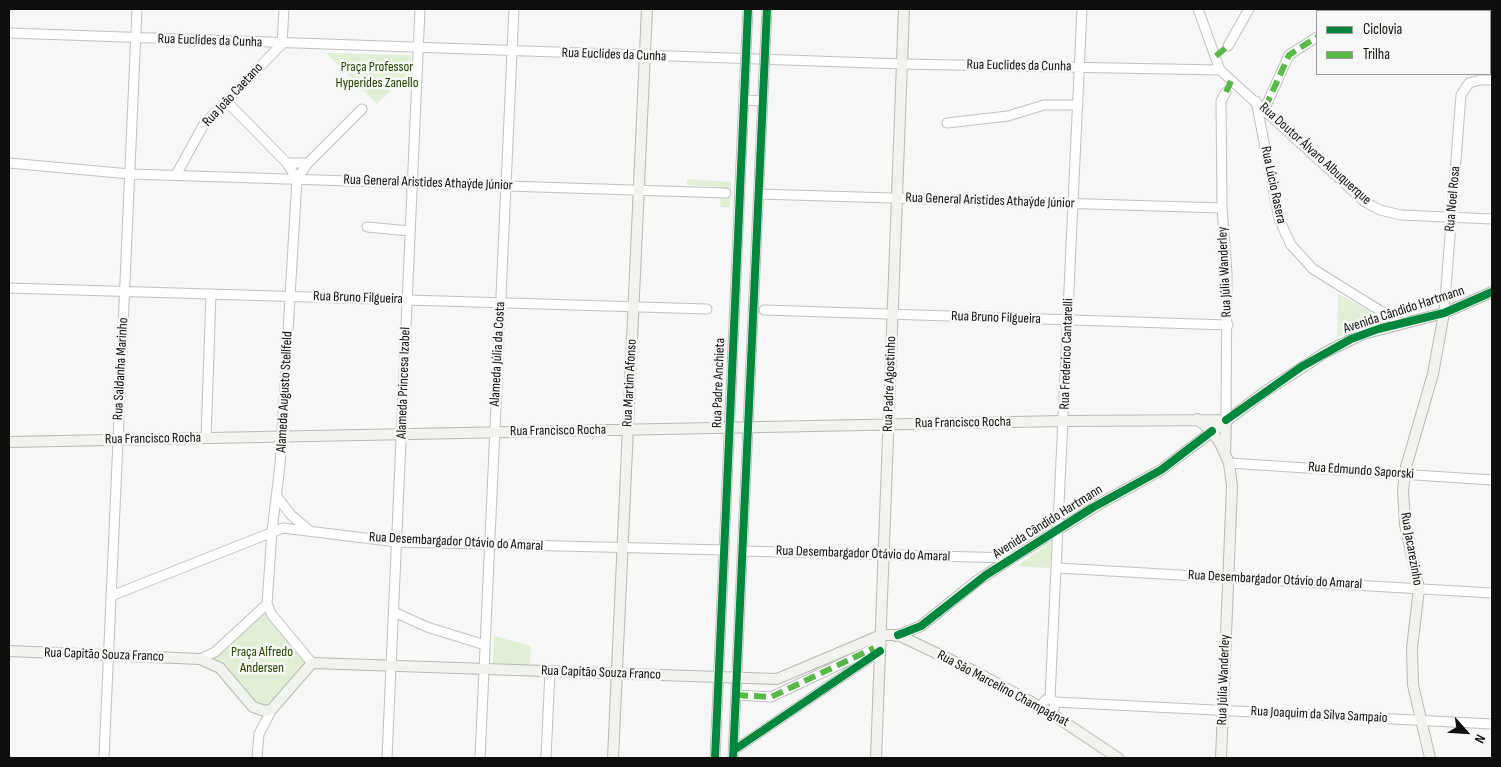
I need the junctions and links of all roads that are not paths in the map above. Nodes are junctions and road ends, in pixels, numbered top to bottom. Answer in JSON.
{"nodes":[{"id":1,"x":137,"y":9,"type":"edge"},
{"id":2,"x":284,"y":9,"type":"edge"},
{"id":3,"x":420,"y":9,"type":"edge"},
{"id":4,"x":514,"y":9,"type":"edge"},
{"id":5,"x":647,"y":9,"type":"edge"},
{"id":6,"x":748,"y":9,"type":"edge"},
{"id":7,"x":767,"y":9,"type":"edge"},
{"id":8,"x":904,"y":9,"type":"edge"},
{"id":9,"x":1082,"y":9,"type":"edge"},
{"id":10,"x":1198,"y":9,"type":"edge"},
{"id":11,"x":1249,"y":9,"type":"edge"},
{"id":12,"x":9,"y":33,"type":"edge"},
{"id":13,"x":136,"y":38,"type":"junction"},
{"id":14,"x":1316,"y":38,"type":"edge"},
{"id":15,"x":282,"y":44,"type":"junction"},
{"id":16,"x":1228,"y":46,"type":"dead end"},
{"id":17,"x":418,"y":48,"type":"junction"},
{"id":18,"x":512,"y":51,"type":"junction"},
{"id":19,"x":645,"y":56,"type":"junction"},
{"id":20,"x":902,"y":64,"type":"junction"},
{"id":21,"x":1080,"y":67,"type":"junction"},
{"id":22,"x":1220,"y":70,"type":"junction"},
{"id":23,"x":1492,"y":80,"type":"edge"},
{"id":24,"x":1226,"y":92,"type":"dead end"},
{"id":25,"x":744,"y":100,"type":"junction"},
{"id":26,"x":1256,"y":100,"type":"junction"},
{"id":27,"x":226,"y":101,"type":"junction"},
{"id":28,"x":763,"y":101,"type":"junction"},
{"id":29,"x":1078,"y":105,"type":"junction"},
{"id":30,"x":1265,"y":108,"type":"junction"},
{"id":31,"x":362,"y":109,"type":"dead end"},
{"id":32,"x":947,"y":123,"type":"dead end"},
{"id":33,"x":9,"y":163,"type":"edge"},
{"id":34,"x":287,"y":163,"type":"junction"},
{"id":35,"x":308,"y":163,"type":"junction"},
{"id":36,"x":130,"y":174,"type":"junction"},
{"id":37,"x":176,"y":175,"type":"junction"},
{"id":38,"x":297,"y":179,"type":"junction"},
{"id":39,"x":412,"y":183,"type":"junction"},
{"id":40,"x":506,"y":186,"type":"junction"},
{"id":41,"x":639,"y":190,"type":"junction"},
{"id":42,"x":726,"y":193,"type":"dead end"},
{"id":43,"x":759,"y":194,"type":"junction"},
{"id":44,"x":897,"y":198,"type":"junction"},
{"id":45,"x":1074,"y":204,"type":"junction"},
{"id":46,"x":1222,"y":208,"type":"junction"},
{"id":47,"x":1452,"y":217,"type":"junction"},
{"id":48,"x":1492,"y":219,"type":"edge"},
{"id":49,"x":367,"y":227,"type":"dead end"},
{"id":50,"x":410,"y":231,"type":"junction"},
{"id":51,"x":9,"y":288,"type":"edge"},
{"id":52,"x":124,"y":291,"type":"junction"},
{"id":53,"x":1492,"y":292,"type":"edge"},
{"id":54,"x":212,"y":294,"type":"junction"},
{"id":55,"x":290,"y":296,"type":"junction"},
{"id":56,"x":407,"y":300,"type":"junction"},
{"id":57,"x":501,"y":302,"type":"junction"},
{"id":58,"x":633,"y":306,"type":"junction"},
{"id":59,"x":708,"y":309,"type":"dead end"},
{"id":60,"x":764,"y":310,"type":"dead end"},
{"id":61,"x":1444,"y":312,"type":"junction"},
{"id":62,"x":893,"y":314,"type":"junction"},
{"id":63,"x":1069,"y":320,"type":"junction"},
{"id":64,"x":1400,"y":323,"type":"junction"},
{"id":65,"x":1228,"y":325,"type":"junction"},
{"id":66,"x":1197,"y":419,"type":"junction"},
{"id":67,"x":1226,"y":420,"type":"junction"},
{"id":68,"x":1064,"y":421,"type":"junction"},
{"id":69,"x":889,"y":424,"type":"junction"},
{"id":70,"x":748,"y":427,"type":"junction"},
{"id":71,"x":730,"y":428,"type":"junction"},
{"id":72,"x":628,"y":430,"type":"junction"},
{"id":73,"x":1212,"y":431,"type":"junction"},
{"id":74,"x":495,"y":432,"type":"junction"},
{"id":75,"x":401,"y":434,"type":"junction"},
{"id":76,"x":282,"y":437,"type":"junction"},
{"id":77,"x":206,"y":438,"type":"junction"},
{"id":78,"x":118,"y":440,"type":"junction"},
{"id":79,"x":9,"y":442,"type":"edge"},
{"id":80,"x":1227,"y":458,"type":"junction"},
{"id":81,"x":1405,"y":474,"type":"junction"},
{"id":82,"x":1492,"y":480,"type":"edge"},
{"id":83,"x":278,"y":498,"type":"junction"},
{"id":84,"x":1060,"y":528,"type":"junction"},
{"id":85,"x":272,"y":531,"type":"junction"},
{"id":86,"x":310,"y":531,"type":"junction"},
{"id":87,"x":397,"y":542,"type":"junction"},
{"id":88,"x":490,"y":544,"type":"junction"},
{"id":89,"x":622,"y":548,"type":"junction"},
{"id":90,"x":724,"y":550,"type":"junction"},
{"id":91,"x":743,"y":551,"type":"junction"},
{"id":92,"x":884,"y":554,"type":"junction"},
{"id":93,"x":1012,"y":558,"type":"junction"},
{"id":94,"x":1058,"y":568,"type":"junction"},
{"id":95,"x":1228,"y":578,"type":"junction"},
{"id":96,"x":1418,"y":589,"type":"junction"},
{"id":97,"x":1492,"y":593,"type":"edge"},
{"id":98,"x":111,"y":596,"type":"junction"},
{"id":99,"x":267,"y":604,"type":"junction"},
{"id":100,"x":394,"y":612,"type":"junction"},
{"id":101,"x":898,"y":635,"type":"junction"},
{"id":102,"x":881,"y":644,"type":"junction"},
{"id":103,"x":485,"y":645,"type":"junction"},
{"id":104,"x":9,"y":652,"type":"edge"},
{"id":105,"x":108,"y":655,"type":"junction"},
{"id":106,"x":200,"y":658,"type":"junction"},
{"id":107,"x":312,"y":663,"type":"junction"},
{"id":108,"x":392,"y":666,"type":"junction"},
{"id":109,"x":484,"y":669,"type":"junction"},
{"id":110,"x":550,"y":671,"type":"junction"},
{"id":111,"x":617,"y":674,"type":"junction"},
{"id":112,"x":718,"y":678,"type":"junction"},
{"id":113,"x":737,"y":678,"type":"junction"},
{"id":114,"x":736,"y":695,"type":"junction"},
{"id":115,"x":1053,"y":700,"type":"junction"},
{"id":116,"x":272,"y":709,"type":"junction"},
{"id":117,"x":1046,"y":710,"type":"junction"},
{"id":118,"x":1223,"y":710,"type":"junction"},
{"id":119,"x":1420,"y":720,"type":"junction"},
{"id":120,"x":1492,"y":724,"type":"edge"},
{"id":121,"x":734,"y":754,"type":"edge"},
{"id":122,"x":104,"y":758,"type":"edge"},
{"id":123,"x":257,"y":758,"type":"edge"},
{"id":124,"x":388,"y":758,"type":"edge"},
{"id":125,"x":480,"y":758,"type":"edge"},
{"id":126,"x":546,"y":758,"type":"edge"},
{"id":127,"x":613,"y":758,"type":"edge"},
{"id":128,"x":715,"y":758,"type":"edge"},
{"id":129,"x":876,"y":758,"type":"edge"},
{"id":130,"x":1118,"y":758,"type":"edge"},
{"id":131,"x":1221,"y":758,"type":"edge"},
{"id":132,"x":1430,"y":758,"type":"edge"}],
"edges":[{"from":1,"to":13,"type":"street","name":"Rua Saldanha Marinho"},
{"from":2,"to":15,"type":"street"},
{"from":3,"to":17,"type":"street","name":"Alameda Princesa Izabel"},
{"from":4,"to":18,"type":"street","name":"Alameda Júlia da Costa"},
{"from":5,"to":19,"type":"main road","name":"Rua Martim Afonso"},
{"from":6,"to":25,"type":"street","name":"Rua Padre Anchieta","bridge":true},
{"from":7,"to":28,"type":"street","bridge":true},
{"from":8,"to":20,"type":"main road","name":"Rua Padre Agostinho"},
{"from":9,"to":21,"type":"street","name":"Rua Frederico Cantarelli"},
{"from":10,"to":22,"type":"street"},
{"from":11,"to":16,"type":"street"},
{"from":12,"to":13,"type":"street","name":"Rua Euclides da Cunha"},
{"from":13,"to":15,"type":"street","name":"Rua Euclides da Cunha"},
{"from":13,"to":36,"type":"street","name":"Rua Saldanha Marinho"},
{"from":14,"to":30,"type":"street"},
{"from":15,"to":17,"type":"street","name":"Rua Euclides da Cunha"},
{"from":15,"to":27,"type":"street","name":"Rua João Caetano"},
{"from":17,"to":18,"type":"street","name":"Rua Euclides da Cunha"},
{"from":17,"to":39,"type":"street","name":"Alameda Princesa Izabel"},
{"from":18,"to":19,"type":"street","name":"Rua Euclides da Cunha"},
{"from":18,"to":40,"type":"street","name":"Alameda Júlia da Costa"},
{"from":19,"to":20,"type":"street","name":"Rua Euclides da Cunha"},
{"from":19,"to":41,"type":"main road","name":"Rua Martim Afonso"},
{"from":20,"to":21,"type":"street","name":"Rua Euclides da Cunha"},
{"from":20,"to":44,"type":"main road","name":"Rua Padre Agostinho"},
{"from":21,"to":22,"type":"street","name":"Rua Euclides da Cunha"},
{"from":21,"to":29,"type":"street","name":"Rua Frederico Cantarelli"},
{"from":22,"to":26,"type":"street"},
{"from":23,"to":47,"type":"street","name":"Rua Noel Rosa"},
{"from":24,"to":46,"type":"street","name":"Rua Júlia Wanderley"},
{"from":25,"to":28,"type":"street"},
{"from":25,"to":71,"type":"street","name":"Rua Padre Anchieta"},
{"from":26,"to":30,"type":"street","name":"Rua Doutor Álvaro Albuquerque"},
{"from":26,"to":64,"type":"street","name":"Rua Lúcio Rasera"},
{"from":27,"to":34,"type":"street"},
{"from":27,"to":37,"type":"street","name":"Rua João Caetano"},
{"from":28,"to":43,"type":"street"},
{"from":29,"to":32,"type":"street"},
{"from":29,"to":45,"type":"street","name":"Rua Frederico Cantarelli"},
{"from":30,"to":47,"type":"street","name":"Rua Doutor Álvaro Albuquerque"},
{"from":31,"to":35,"type":"street"},
{"from":33,"to":36,"type":"street","name":"Rua General Aristides Athaýde Júnior"},
{"from":34,"to":35,"type":"street"},
{"from":34,"to":38,"type":"street"},
{"from":35,"to":38,"type":"street"},
{"from":36,"to":37,"type":"street","name":"Rua General Aristides Athaýde Júnior"},
{"from":36,"to":52,"type":"street","name":"Rua Saldanha Marinho"},
{"from":37,"to":38,"type":"street","name":"Rua General Aristides Athaýde Júnior"},
{"from":38,"to":39,"type":"street","name":"Rua General Aristides Athaýde Júnior"},
{"from":38,"to":55,"type":"street","name":"Alameda Augusto Stellfeld"},
{"from":39,"to":40,"type":"street","name":"Rua General Aristides Athaýde Júnior"},
{"from":39,"to":50,"type":"street","name":"Alameda Princesa Izabel"},
{"from":40,"to":41,"type":"street","name":"Rua General Aristides Athaýde Júnior"},
{"from":40,"to":57,"type":"street","name":"Alameda Júlia da Costa"},
{"from":41,"to":42,"type":"street","name":"Rua General Aristides Athaýde Júnior"},
{"from":41,"to":58,"type":"main road","name":"Rua Martim Afonso"},
{"from":43,"to":44,"type":"street","name":"Rua General Aristides Athaýde Júnior"},
{"from":43,"to":70,"type":"street"},
{"from":44,"to":45,"type":"street","name":"Rua General Aristides Athaýde Júnior"},
{"from":44,"to":62,"type":"main road","name":"Rua Padre Agostinho"},
{"from":45,"to":46,"type":"street","name":"Rua General Aristides Athaýde Júnior"},
{"from":45,"to":63,"type":"street","name":"Rua Frederico Cantarelli"},
{"from":46,"to":65,"type":"street","name":"Rua Júlia Wanderley"},
{"from":47,"to":48,"type":"street","name":"Rua Doutor Álvaro Albuquerque"},
{"from":47,"to":61,"type":"street","name":"Rua Noel Rosa"},
{"from":49,"to":50,"type":"street"},
{"from":50,"to":56,"type":"street","name":"Alameda Princesa Izabel"},
{"from":51,"to":52,"type":"street","name":"Rua Bruno Filgueira"},
{"from":52,"to":54,"type":"street","name":"Rua Bruno Filgueira"},
{"from":52,"to":78,"type":"street","name":"Rua Saldanha Marinho"},
{"from":53,"to":61,"type":"main road","name":"Avenida Cândido Hartmann"},
{"from":54,"to":55,"type":"street","name":"Rua Bruno Filgueira"},
{"from":54,"to":77,"type":"street"},
{"from":55,"to":56,"type":"street","name":"Rua Bruno Filgueira"},
{"from":55,"to":76,"type":"street","name":"Alameda Augusto Stellfeld"},
{"from":56,"to":57,"type":"street","name":"Rua Bruno Filgueira"},
{"from":56,"to":75,"type":"street","name":"Alameda Princesa Izabel"},
{"from":57,"to":58,"type":"street","name":"Rua Bruno Filgueira"},
{"from":57,"to":74,"type":"street","name":"Alameda Júlia da Costa"},
{"from":58,"to":59,"type":"street","name":"Rua Bruno Filgueira"},
{"from":58,"to":72,"type":"main road","name":"Rua Martim Afonso"},
{"from":60,"to":62,"type":"street","name":"Rua Bruno Filgueira"},
{"from":61,"to":64,"type":"main road","name":"Avenida Cândido Hartmann"},
{"from":61,"to":81,"type":"main road","name":"Rua Jacarezinho"},
{"from":62,"to":63,"type":"street","name":"Rua Bruno Filgueira"},
{"from":62,"to":69,"type":"main road","name":"Rua Padre Agostinho"},
{"from":63,"to":65,"type":"street","name":"Rua Bruno Filgueira"},
{"from":63,"to":68,"type":"street","name":"Rua Frederico Cantarelli"},
{"from":64,"to":67,"type":"main road","name":"Avenida Cândido Hartmann"},
{"from":65,"to":67,"type":"street","name":"Rua Júlia Wanderley"},
{"from":66,"to":67,"type":"main road","name":"Rua Francisco Rocha"},
{"from":66,"to":68,"type":"main road","name":"Rua Francisco Rocha"},
{"from":66,"to":73,"type":"main road"},
{"from":67,"to":73,"type":"main road","name":"Avenida Cândido Hartmann"},
{"from":67,"to":80,"type":"main road","name":"Rua Júlia Wanderley"},
{"from":68,"to":69,"type":"main road","name":"Rua Francisco Rocha"},
{"from":68,"to":84,"type":"street","name":"Rua Frederico Cantarelli"},
{"from":69,"to":70,"type":"main road","name":"Rua Francisco Rocha"},
{"from":69,"to":92,"type":"main road","name":"Rua Padre Agostinho"},
{"from":70,"to":71,"type":"main road","name":"Rua Francisco Rocha"},
{"from":70,"to":91,"type":"street"},
{"from":71,"to":72,"type":"main road","name":"Rua Francisco Rocha"},
{"from":71,"to":90,"type":"street","name":"Rua Padre Anchieta"},
{"from":72,"to":74,"type":"main road","name":"Rua Francisco Rocha"},
{"from":72,"to":89,"type":"main road","name":"Rua Martim Afonso"},
{"from":73,"to":80,"type":"main road","name":"Rua Júlia Wanderley"},
{"from":73,"to":84,"type":"main road","name":"Avenida Cândido Hartmann"},
{"from":74,"to":75,"type":"main road","name":"Rua Francisco Rocha"},
{"from":74,"to":88,"type":"street","name":"Alameda Júlia da Costa"},
{"from":75,"to":76,"type":"main road","name":"Rua Francisco Rocha"},
{"from":75,"to":87,"type":"street","name":"Alameda Princesa Izabel"},
{"from":76,"to":77,"type":"main road","name":"Rua Francisco Rocha"},
{"from":76,"to":83,"type":"street","name":"Alameda Augusto Stellfeld"},
{"from":77,"to":78,"type":"main road","name":"Rua Francisco Rocha"},
{"from":78,"to":79,"type":"main road","name":"Rua Francisco Rocha"},
{"from":78,"to":98,"type":"street","name":"Rua Saldanha Marinho"},
{"from":80,"to":81,"type":"street","name":"Rua Edmundo Saporski"},
{"from":80,"to":95,"type":"main road","name":"Rua Júlia Wanderley"},
{"from":81,"to":82,"type":"street","name":"Rua Edmundo Saporski"},
{"from":81,"to":96,"type":"main road","name":"Rua Jacarezinho"},
{"from":83,"to":85,"type":"street","name":"Alameda Augusto Stellfeld"},
{"from":83,"to":86,"type":"street"},
{"from":84,"to":93,"type":"main road","name":"Avenida Cândido Hartmann"},
{"from":84,"to":94,"type":"street","name":"Rua Frederico Cantarelli"},
{"from":85,"to":86,"type":"street","name":"Rua Desembargador Otávio do Amaral"},
{"from":85,"to":98,"type":"street","name":"Rua Desembargador Otávio do Amaral"},
{"from":85,"to":99,"type":"street","name":"Alameda Augusto Stellfeld"},
{"from":86,"to":87,"type":"street","name":"Rua Desembargador Otávio do Amaral"},
{"from":87,"to":88,"type":"street","name":"Rua Desembargador Otávio do Amaral"},
{"from":87,"to":100,"type":"street","name":"Alameda Princesa Izabel"},
{"from":88,"to":89,"type":"street","name":"Rua Desembargador Otávio do Amaral"},
{"from":88,"to":103,"type":"street","name":"Alameda Júlia da Costa"},
{"from":89,"to":90,"type":"street","name":"Rua Desembargador Otávio do Amaral"},
{"from":89,"to":111,"type":"main road","name":"Rua Martim Afonso"},
{"from":90,"to":112,"type":"street","name":"Rua Padre Anchieta"},
{"from":91,"to":92,"type":"street","name":"Rua Desembargador Otávio do Amaral"},
{"from":91,"to":113,"type":"street"},
{"from":92,"to":93,"type":"street","name":"Rua Desembargador Otávio do Amaral"},
{"from":92,"to":102,"type":"main road","name":"Rua Padre Agostinho"},
{"from":93,"to":101,"type":"main road","name":"Avenida Cândido Hartmann"},
{"from":94,"to":95,"type":"street","name":"Rua Desembargador Otávio do Amaral"},
{"from":94,"to":115,"type":"street","name":"Rua Frederico Cantarelli"},
{"from":95,"to":96,"type":"street","name":"Rua Desembargador Otávio do Amaral"},
{"from":95,"to":118,"type":"main road","name":"Rua Júlia Wanderley"},
{"from":96,"to":97,"type":"street","name":"Rua Desembargador Otávio do Amaral"},
{"from":96,"to":119,"type":"main road","name":"Rua Jacarezinho"},
{"from":98,"to":105,"type":"street","name":"Rua Saldanha Marinho"},
{"from":99,"to":106,"type":"street"},
{"from":99,"to":107,"type":"street"},
{"from":100,"to":103,"type":"street"},
{"from":100,"to":108,"type":"street","name":"Alameda Princesa Izabel"},
{"from":101,"to":102,"type":"main road","name":"Rua São Marcelino Champagnat"},
{"from":101,"to":102,"type":"main road"},
{"from":101,"to":117,"type":"main road","name":"Rua São Marcelino Champagnat"},
{"from":102,"to":113,"type":"main road","name":"Rua Capitão Souza Franco"},
{"from":102,"to":114,"type":"street"},
{"from":102,"to":121,"type":"street"},
{"from":102,"to":129,"type":"main road","name":"Rua Padre Agostinho"},
{"from":103,"to":109,"type":"street","name":"Alameda Júlia da Costa"},
{"from":104,"to":105,"type":"main road","name":"Rua Capitão Souza Franco"},
{"from":105,"to":106,"type":"main road","name":"Rua Capitão Souza Franco"},
{"from":105,"to":122,"type":"street","name":"Rua Saldanha Marinho"},
{"from":106,"to":116,"type":"main road"},
{"from":107,"to":108,"type":"main road","name":"Rua Capitão Souza Franco"},
{"from":107,"to":116,"type":"main road"},
{"from":108,"to":109,"type":"main road","name":"Rua Capitão Souza Franco"},
{"from":108,"to":124,"type":"street","name":"Alameda Princesa Izabel"},
{"from":109,"to":110,"type":"main road","name":"Rua Capitão Souza Franco"},
{"from":109,"to":125,"type":"street","name":"Alameda Júlia da Costa"},
{"from":110,"to":111,"type":"main road","name":"Rua Capitão Souza Franco"},
{"from":110,"to":126,"type":"street"},
{"from":111,"to":112,"type":"main road","name":"Rua Capitão Souza Franco"},
{"from":111,"to":127,"type":"main road","name":"Rua Martim Afonso"},
{"from":112,"to":113,"type":"main road","name":"Rua Capitão Souza Franco"},
{"from":112,"to":128,"type":"street","name":"Rua Padre Anchieta"},
{"from":113,"to":114,"type":"street"},
{"from":114,"to":121,"type":"street"},
{"from":115,"to":117,"type":"street","name":"Rua Frederico Cantarelli"},
{"from":115,"to":118,"type":"street","name":"Rua Joaquim da Silva Sampaio"},
{"from":116,"to":123,"type":"street"},
{"from":117,"to":130,"type":"main road","name":"Rua São Marcelino Champagnat"},
{"from":118,"to":119,"type":"street","name":"Rua Joaquim da Silva Sampaio"},
{"from":118,"to":131,"type":"main road","name":"Rua Júlia Wanderley"},
{"from":119,"to":120,"type":"street","name":"Rua Joaquim da Silva Sampaio"},
{"from":119,"to":132,"type":"main road","name":"Rua Jacarezinho"}]}
